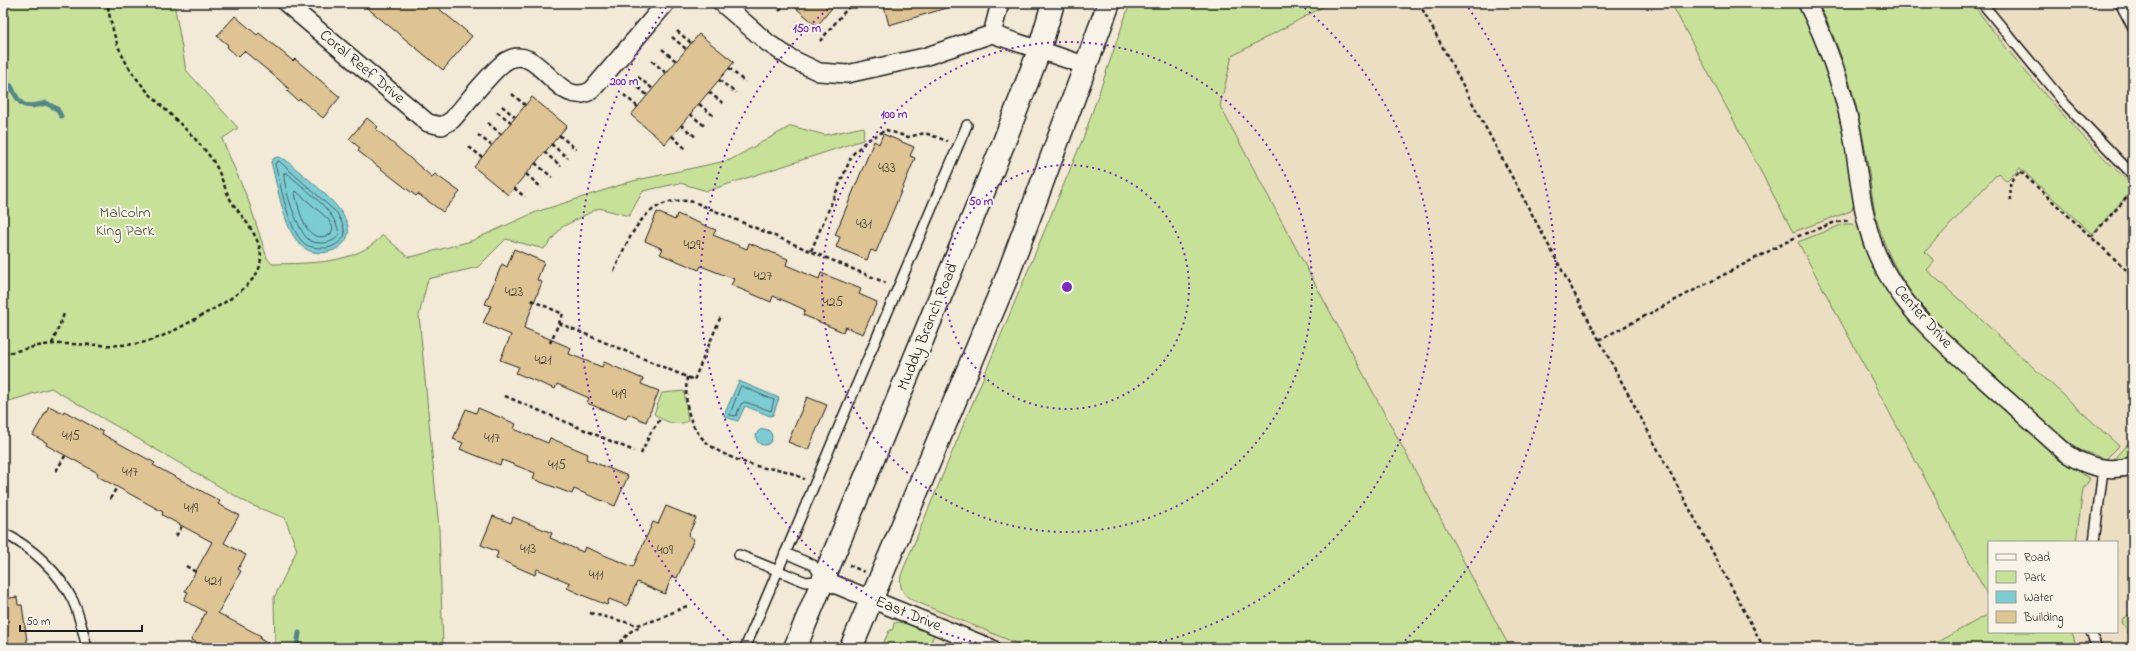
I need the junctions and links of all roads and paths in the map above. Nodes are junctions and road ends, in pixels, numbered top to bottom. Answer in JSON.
{"nodes":[{"id":1,"x":108,"y":3,"type":"edge"},
{"id":2,"x":286,"y":3,"type":"edge"},
{"id":3,"x":666,"y":3,"type":"edge"},
{"id":4,"x":722,"y":3,"type":"edge"},
{"id":5,"x":786,"y":3,"type":"edge"},
{"id":6,"x":852,"y":3,"type":"edge"},
{"id":7,"x":1000,"y":3,"type":"edge"},
{"id":8,"x":1053,"y":3,"type":"edge"},
{"id":9,"x":1109,"y":3,"type":"edge"},
{"id":10,"x":1419,"y":3,"type":"edge"},
{"id":11,"x":1807,"y":3,"type":"edge"},
{"id":12,"x":1982,"y":3,"type":"edge"},
{"id":13,"x":2120,"y":3,"type":"edge"},
{"id":14,"x":779,"y":12,"type":"dead end"},
{"id":15,"x":2133,"y":28,"type":"edge"},
{"id":16,"x":677,"y":31,"type":"dead end"},
{"id":17,"x":992,"y":34,"type":"junction"},
{"id":18,"x":672,"y":37,"type":"dead end"},
{"id":19,"x":820,"y":41,"type":"dead end"},
{"id":20,"x":691,"y":43,"type":"dead end"},
{"id":21,"x":662,"y":49,"type":"dead end"},
{"id":22,"x":686,"y":49,"type":"dead end"},
{"id":23,"x":1039,"y":51,"type":"junction"},
{"id":24,"x":652,"y":61,"type":"dead end"},
{"id":25,"x":676,"y":61,"type":"dead end"},
{"id":26,"x":1087,"y":66,"type":"junction"},
{"id":27,"x":729,"y":68,"type":"dead end"},
{"id":28,"x":666,"y":73,"type":"dead end"},
{"id":29,"x":638,"y":77,"type":"dead end"},
{"id":30,"x":719,"y":80,"type":"dead end"},
{"id":31,"x":745,"y":82,"type":"dead end"},
{"id":32,"x":633,"y":83,"type":"dead end"},
{"id":33,"x":652,"y":89,"type":"dead end"},
{"id":34,"x":709,"y":92,"type":"dead end"},
{"id":35,"x":736,"y":93,"type":"dead end"},
{"id":36,"x":512,"y":94,"type":"dead end"},
{"id":37,"x":624,"y":95,"type":"dead end"},
{"id":38,"x":647,"y":95,"type":"dead end"},
{"id":39,"x":699,"y":104,"type":"dead end"},
{"id":40,"x":525,"y":105,"type":"dead end"},
{"id":41,"x":725,"y":105,"type":"dead end"},
{"id":42,"x":502,"y":106,"type":"dead end"},
{"id":43,"x":638,"y":107,"type":"dead end"},
{"id":44,"x":497,"y":112,"type":"dead end"},
{"id":45,"x":690,"y":114,"type":"dead end"},
{"id":46,"x":515,"y":117,"type":"dead end"},
{"id":47,"x":715,"y":117,"type":"dead end"},
{"id":48,"x":511,"y":122,"type":"dead end"},
{"id":49,"x":488,"y":123,"type":"dead end"},
{"id":50,"x":681,"y":125,"type":"dead end"},
{"id":51,"x":966,"y":125,"type":"dead end"},
{"id":52,"x":706,"y":127,"type":"dead end"},
{"id":53,"x":501,"y":134,"type":"dead end"},
{"id":54,"x":478,"y":135,"type":"dead end"},
{"id":55,"x":559,"y":135,"type":"dead end"},
{"id":56,"x":672,"y":136,"type":"dead end"},
{"id":57,"x":697,"y":138,"type":"dead end"},
{"id":58,"x":552,"y":144,"type":"dead end"},
{"id":59,"x":2122,"y":144,"type":"dead end"},
{"id":60,"x":492,"y":145,"type":"dead end"},
{"id":61,"x":958,"y":146,"type":"junction"},
{"id":62,"x":469,"y":147,"type":"dead end"},
{"id":63,"x":576,"y":149,"type":"dead end"},
{"id":64,"x":687,"y":150,"type":"dead end"},
{"id":65,"x":544,"y":152,"type":"dead end"},
{"id":66,"x":2133,"y":154,"type":"edge"},
{"id":67,"x":482,"y":157,"type":"dead end"},
{"id":68,"x":568,"y":158,"type":"dead end"},
{"id":69,"x":535,"y":163,"type":"dead end"},
{"id":70,"x":561,"y":166,"type":"dead end"},
{"id":71,"x":526,"y":174,"type":"dead end"},
{"id":72,"x":2133,"y":175,"type":"edge"},
{"id":73,"x":552,"y":177,"type":"dead end"},
{"id":74,"x":514,"y":188,"type":"dead end"},
{"id":75,"x":542,"y":188,"type":"dead end"},
{"id":76,"x":2133,"y":190,"type":"edge"},
{"id":77,"x":525,"y":197,"type":"dead end"},
{"id":78,"x":2011,"y":201,"type":"dead end"},
{"id":79,"x":1865,"y":217,"type":"junction"},
{"id":80,"x":2091,"y":237,"type":"junction"},
{"id":81,"x":811,"y":251,"type":"junction"},
{"id":82,"x":614,"y":271,"type":"dead end"},
{"id":83,"x":2133,"y":276,"type":"edge"},
{"id":84,"x":898,"y":288,"type":"junction"},
{"id":85,"x":531,"y":300,"type":"dead end"},
{"id":86,"x":64,"y":314,"type":"dead end"},
{"id":87,"x":721,"y":316,"type":"dead end"},
{"id":88,"x":559,"y":323,"type":"junction"},
{"id":89,"x":1599,"y":340,"type":"junction"},
{"id":90,"x":550,"y":343,"type":"dead end"},
{"id":91,"x":52,"y":344,"type":"junction"},
{"id":92,"x":3,"y":354,"type":"edge"},
{"id":93,"x":687,"y":377,"type":"junction"},
{"id":94,"x":505,"y":396,"type":"dead end"},
{"id":95,"x":661,"y":418,"type":"dead end"},
{"id":96,"x":634,"y":451,"type":"dead end"},
{"id":97,"x":641,"y":454,"type":"dead end"},
{"id":98,"x":65,"y":456,"type":"dead end"},
{"id":99,"x":2133,"y":466,"type":"edge"},
{"id":100,"x":2104,"y":470,"type":"junction"},
{"id":101,"x":56,"y":471,"type":"dead end"},
{"id":102,"x":806,"y":480,"type":"dead end"},
{"id":103,"x":117,"y":487,"type":"dead end"},
{"id":104,"x":110,"y":499,"type":"dead end"},
{"id":105,"x":182,"y":526,"type":"dead end"},
{"id":106,"x":3,"y":533,"type":"edge"},
{"id":107,"x":176,"y":536,"type":"dead end"},
{"id":108,"x":2094,"y":541,"type":"edge"},
{"id":109,"x":785,"y":554,"type":"junction"},
{"id":110,"x":739,"y":555,"type":"dead end"},
{"id":111,"x":849,"y":565,"type":"dead end"},
{"id":112,"x":186,"y":566,"type":"dead end"},
{"id":113,"x":778,"y":570,"type":"junction"},
{"id":114,"x":196,"y":572,"type":"dead end"},
{"id":115,"x":868,"y":574,"type":"dead end"},
{"id":116,"x":824,"y":580,"type":"junction"},
{"id":117,"x":871,"y":599,"type":"junction"},
{"id":118,"x":689,"y":605,"type":"dead end"},
{"id":119,"x":590,"y":613,"type":"dead end"},
{"id":120,"x":644,"y":624,"type":"junction"},
{"id":121,"x":2091,"y":633,"type":"edge"},
{"id":122,"x":87,"y":648,"type":"edge"},
{"id":123,"x":615,"y":648,"type":"edge"},
{"id":124,"x":745,"y":648,"type":"edge"},
{"id":125,"x":795,"y":648,"type":"edge"},
{"id":126,"x":851,"y":648,"type":"edge"},
{"id":127,"x":991,"y":648,"type":"edge"},
{"id":128,"x":1764,"y":648,"type":"edge"},
{"id":129,"x":2098,"y":648,"type":"edge"}],
"edges":[{"from":1,"to":91,"type":"path"},
{"from":2,"to":3,"type":"street","name":"Coral Reef Drive"},
{"from":4,"to":17,"type":"street"},
{"from":5,"to":14,"type":"path"},
{"from":6,"to":19,"type":"path"},
{"from":7,"to":17,"type":"street"},
{"from":8,"to":23,"type":"main road","name":"Muddy Branch Road"},
{"from":9,"to":26,"type":"main road"},
{"from":10,"to":89,"type":"path"},
{"from":11,"to":79,"type":"street","name":"Center Drive"},
{"from":12,"to":72,"type":"lane"},
{"from":13,"to":15,"type":"lane"},
{"from":16,"to":20,"type":"path"},
{"from":17,"to":23,"type":"street"},
{"from":18,"to":22,"type":"path"},
{"from":21,"to":25,"type":"path"},
{"from":23,"to":26,"type":"street"},
{"from":23,"to":116,"type":"main road","name":"Muddy Branch Road"},
{"from":24,"to":28,"type":"path"},
{"from":26,"to":117,"type":"main road"},
{"from":27,"to":31,"type":"path"},
{"from":29,"to":33,"type":"path"},
{"from":30,"to":35,"type":"path"},
{"from":32,"to":38,"type":"path"},
{"from":34,"to":41,"type":"path"},
{"from":36,"to":40,"type":"path"},
{"from":37,"to":43,"type":"path"},
{"from":39,"to":47,"type":"path"},
{"from":42,"to":46,"type":"path"},
{"from":44,"to":48,"type":"path"},
{"from":45,"to":52,"type":"path"},
{"from":49,"to":53,"type":"path"},
{"from":50,"to":57,"type":"path"},
{"from":51,"to":61,"type":"lane"},
{"from":54,"to":60,"type":"path"},
{"from":55,"to":63,"type":"path"},
{"from":56,"to":64,"type":"path"},
{"from":58,"to":68,"type":"path"},
{"from":59,"to":66,"type":"path"},
{"from":61,"to":81,"type":"path"},
{"from":61,"to":84,"type":"lane"},
{"from":62,"to":67,"type":"path"},
{"from":65,"to":70,"type":"path"},
{"from":69,"to":73,"type":"path"},
{"from":71,"to":75,"type":"path"},
{"from":74,"to":77,"type":"path"},
{"from":76,"to":80,"type":"path"},
{"from":78,"to":80,"type":"path"},
{"from":79,"to":89,"type":"path"},
{"from":79,"to":100,"type":"street","name":"Center Drive"},
{"from":80,"to":83,"type":"path"},
{"from":81,"to":82,"type":"path"},
{"from":81,"to":84,"type":"path"},
{"from":84,"to":109,"type":"lane"},
{"from":85,"to":88,"type":"path"},
{"from":86,"to":91,"type":"path"},
{"from":87,"to":93,"type":"path"},
{"from":88,"to":90,"type":"path"},
{"from":88,"to":93,"type":"path"},
{"from":89,"to":128,"type":"path"},
{"from":91,"to":92,"type":"path"},
{"from":93,"to":102,"type":"path"},
{"from":94,"to":96,"type":"path"},
{"from":95,"to":97,"type":"path"},
{"from":98,"to":101,"type":"path"},
{"from":99,"to":100,"type":"street","name":"Center Drive"},
{"from":100,"to":108,"type":"lane"},
{"from":103,"to":104,"type":"path"},
{"from":105,"to":107,"type":"path"},
{"from":106,"to":122,"type":"lane"},
{"from":109,"to":113,"type":"lane"},
{"from":109,"to":116,"type":"lane"},
{"from":110,"to":113,"type":"lane"},
{"from":111,"to":115,"type":"path"},
{"from":112,"to":114,"type":"path"},
{"from":113,"to":116,"type":"lane"},
{"from":113,"to":124,"type":"lane"},
{"from":116,"to":117,"type":"street","name":"East Drive"},
{"from":116,"to":125,"type":"main road","name":"Muddy Branch Road"},
{"from":117,"to":126,"type":"main road"},
{"from":117,"to":127,"type":"street","name":"East Drive"},
{"from":118,"to":120,"type":"path"},
{"from":119,"to":120,"type":"path"},
{"from":120,"to":123,"type":"path"},
{"from":121,"to":129,"type":"lane"}]}
